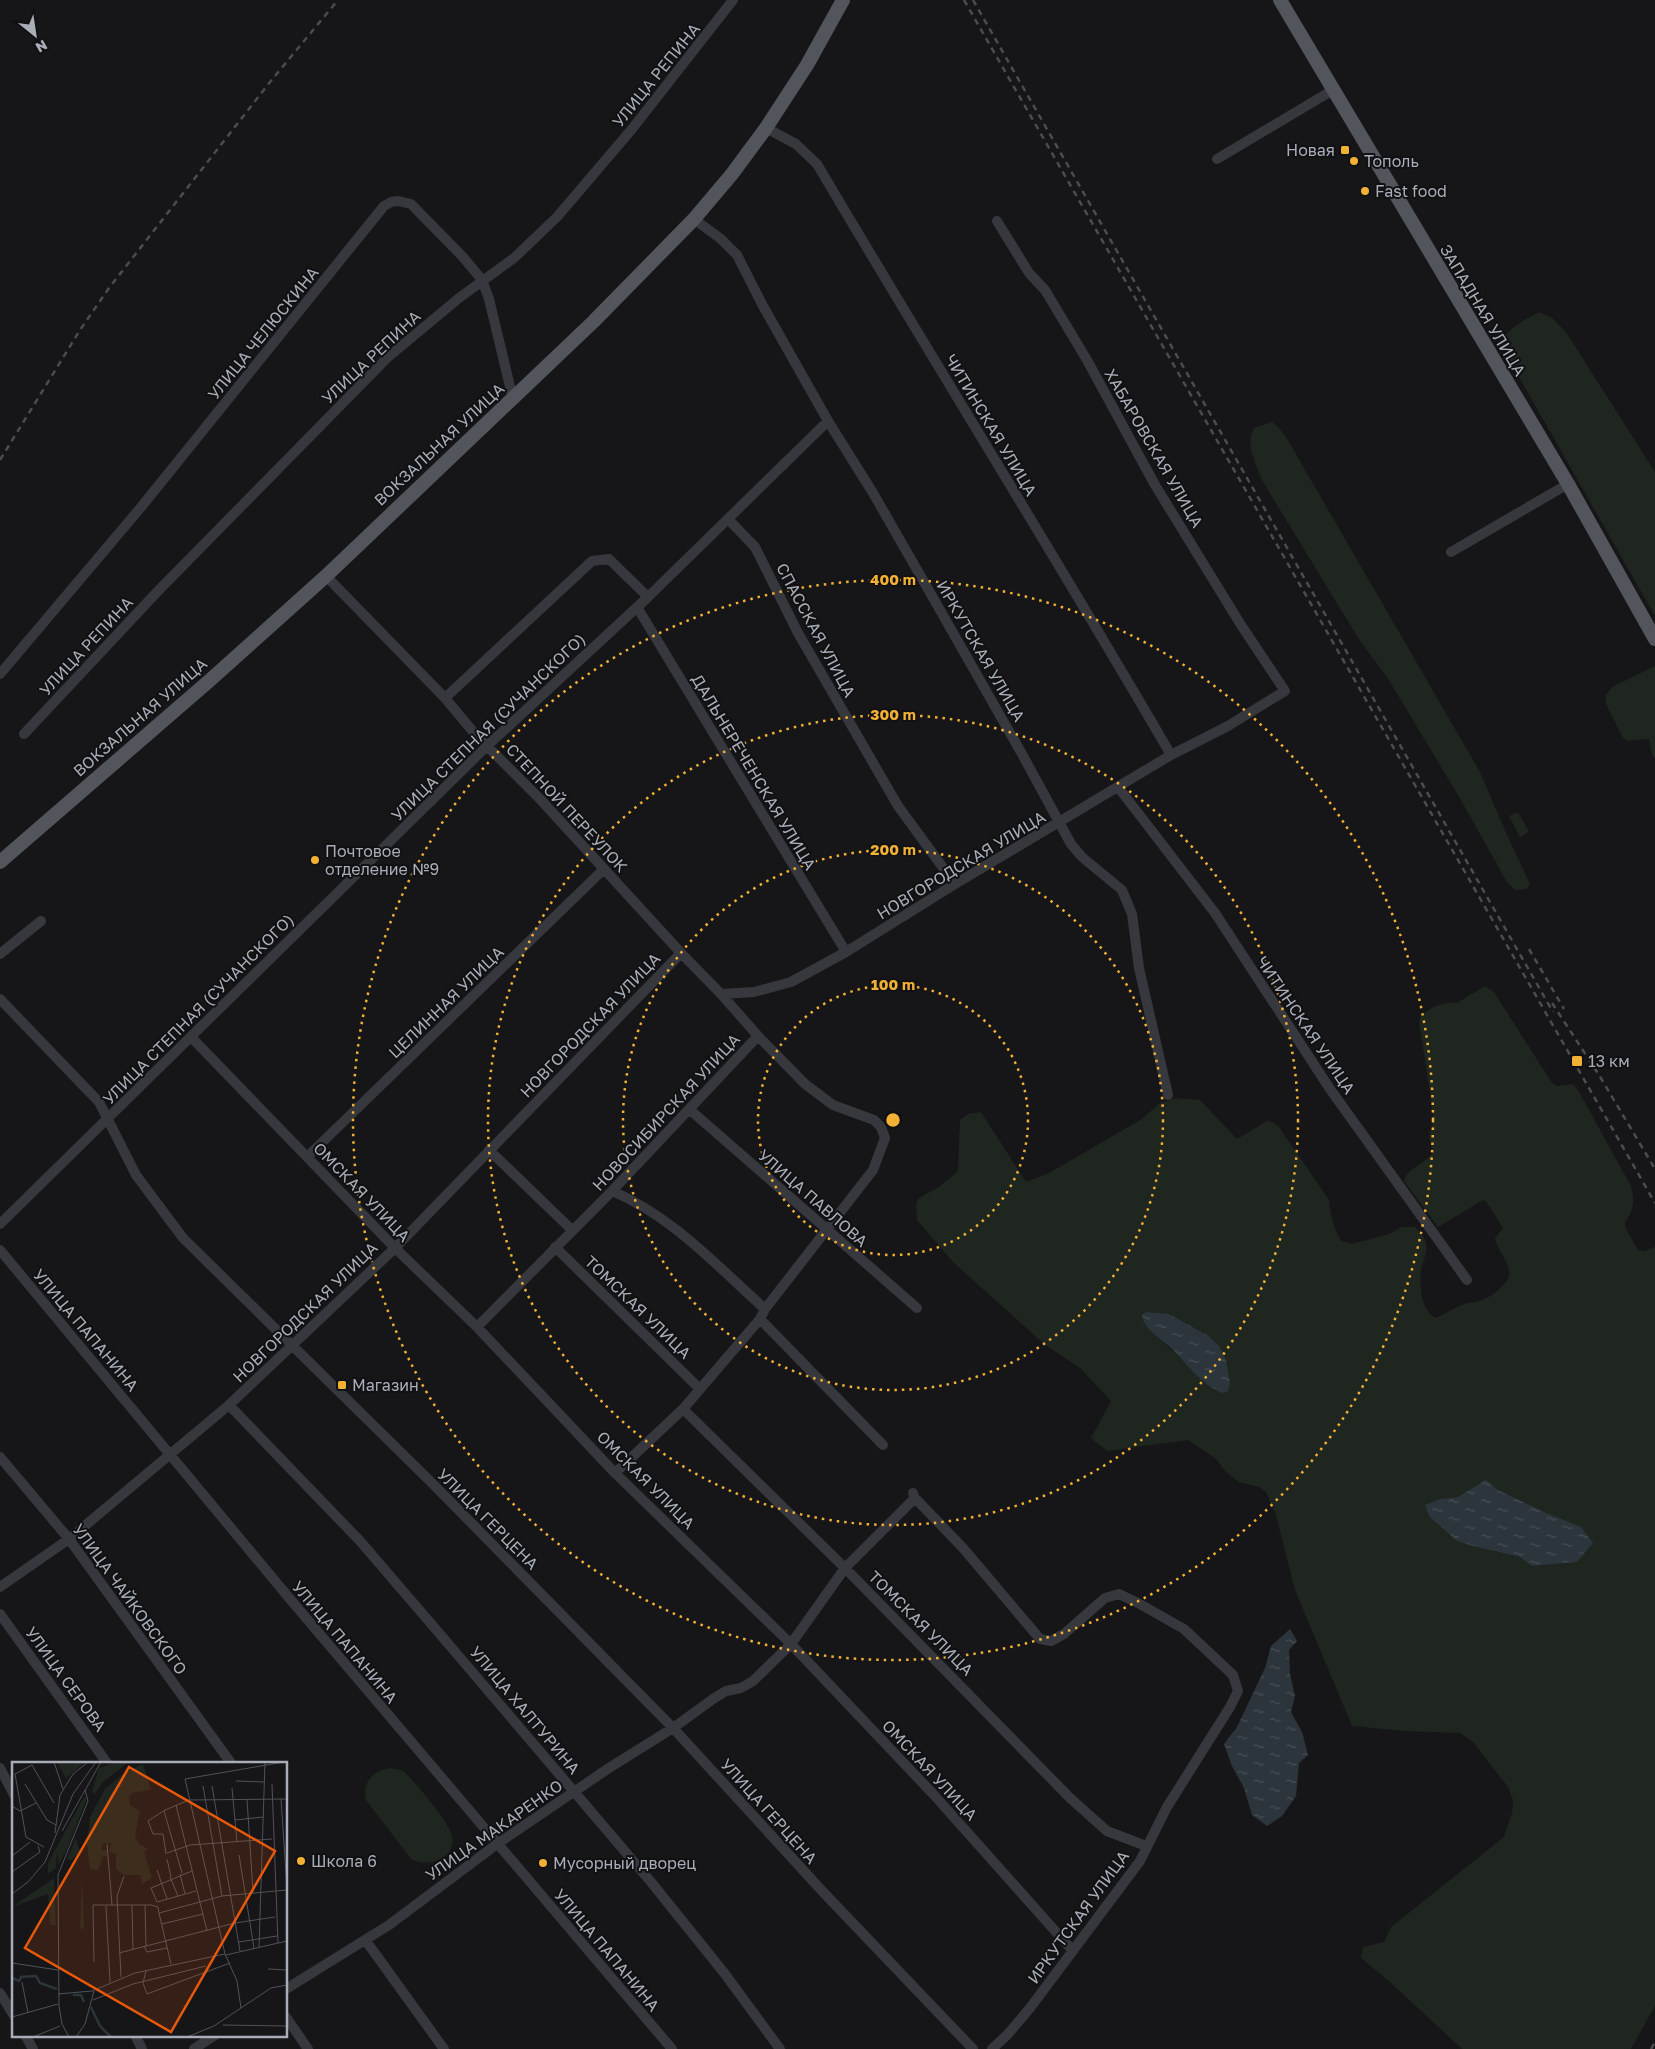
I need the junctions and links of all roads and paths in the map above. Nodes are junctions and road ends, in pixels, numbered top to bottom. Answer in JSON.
{"nodes":[{"id":1,"x":733,"y":0,"type":"edge"},
{"id":2,"x":843,"y":0,"type":"edge"},
{"id":3,"x":1280,"y":0,"type":"edge"},
{"id":4,"x":1333,"y":90,"type":"junction"},
{"id":5,"x":766,"y":128,"type":"junction"},
{"id":6,"x":1217,"y":159,"type":"dead end"},
{"id":7,"x":694,"y":219,"type":"junction"},
{"id":8,"x":997,"y":221,"type":"dead end"},
{"id":9,"x":482,"y":280,"type":"junction"},
{"id":10,"x":513,"y":399,"type":"junction"},
{"id":11,"x":828,"y":421,"type":"junction"},
{"id":12,"x":1568,"y":484,"type":"junction"},
{"id":13,"x":728,"y":519,"type":"junction"},
{"id":14,"x":1452,"y":552,"type":"dead end"},
{"id":15,"x":326,"y":576,"type":"junction"},
{"id":16,"x":648,"y":597,"type":"junction"},
{"id":17,"x":637,"y":607,"type":"junction"},
{"id":18,"x":1655,"y":639,"type":"edge"},
{"id":19,"x":0,"y":674,"type":"edge"},
{"id":20,"x":1285,"y":691,"type":"joint"},
{"id":21,"x":445,"y":698,"type":"junction"},
{"id":22,"x":24,"y":734,"type":"dead end"},
{"id":23,"x":487,"y":746,"type":"junction"},
{"id":24,"x":1171,"y":755,"type":"junction"},
{"id":25,"x":1118,"y":787,"type":"junction"},
{"id":26,"x":1058,"y":823,"type":"junction"},
{"id":27,"x":0,"y":862,"type":"edge"},
{"id":28,"x":604,"y":870,"type":"junction"},
{"id":29,"x":956,"y":884,"type":"junction"},
{"id":30,"x":41,"y":921,"type":"dead end"},
{"id":31,"x":846,"y":952,"type":"junction"},
{"id":32,"x":681,"y":953,"type":"junction"},
{"id":33,"x":0,"y":954,"type":"edge"},
{"id":34,"x":721,"y":994,"type":"junction"},
{"id":35,"x":0,"y":999,"type":"edge"},
{"id":36,"x":758,"y":1036,"type":"junction"},
{"id":37,"x":191,"y":1037,"type":"junction"},
{"id":38,"x":1168,"y":1095,"type":"dead end"},
{"id":39,"x":689,"y":1109,"type":"junction"},
{"id":40,"x":108,"y":1119,"type":"junction"},
{"id":41,"x":489,"y":1150,"type":"junction"},
{"id":42,"x":308,"y":1156,"type":"junction"},
{"id":43,"x":612,"y":1192,"type":"junction"},
{"id":44,"x":0,"y":1224,"type":"edge"},
{"id":45,"x":572,"y":1230,"type":"junction"},
{"id":46,"x":827,"y":1231,"type":"junction"},
{"id":47,"x":555,"y":1247,"type":"junction"},
{"id":48,"x":394,"y":1248,"type":"junction"},
{"id":49,"x":0,"y":1250,"type":"edge"},
{"id":50,"x":1467,"y":1280,"type":"dead end"},
{"id":51,"x":917,"y":1308,"type":"dead end"},
{"id":52,"x":765,"y":1309,"type":"junction"},
{"id":53,"x":760,"y":1320,"type":"junction"},
{"id":54,"x":477,"y":1327,"type":"junction"},
{"id":55,"x":291,"y":1346,"type":"junction"},
{"id":56,"x":700,"y":1389,"type":"junction"},
{"id":57,"x":229,"y":1405,"type":"junction"},
{"id":58,"x":683,"y":1408,"type":"junction"},
{"id":59,"x":883,"y":1445,"type":"dead end"},
{"id":60,"x":170,"y":1455,"type":"junction"},
{"id":61,"x":0,"y":1456,"type":"edge"},
{"id":62,"x":615,"y":1473,"type":"junction"},
{"id":63,"x":69,"y":1539,"type":"junction"},
{"id":64,"x":845,"y":1568,"type":"junction"},
{"id":65,"x":0,"y":1587,"type":"edge"},
{"id":66,"x":0,"y":1614,"type":"edge"},
{"id":67,"x":791,"y":1644,"type":"junction"},
{"id":68,"x":1238,"y":1691,"type":"joint"},
{"id":69,"x":673,"y":1728,"type":"junction"},
{"id":70,"x":106,"y":1762,"type":"edge"},
{"id":71,"x":230,"y":1762,"type":"edge"},
{"id":72,"x":0,"y":1768,"type":"edge"},
{"id":73,"x":12,"y":1791,"type":"edge"},
{"id":74,"x":574,"y":1792,"type":"junction"},
{"id":75,"x":497,"y":1844,"type":"junction"},
{"id":76,"x":1146,"y":1846,"type":"junction"},
{"id":77,"x":366,"y":1941,"type":"junction"},
{"id":78,"x":1073,"y":1951,"type":"junction"},
{"id":79,"x":288,"y":1988,"type":"edge"},
{"id":80,"x":0,"y":1992,"type":"edge"},
{"id":81,"x":12,"y":2013,"type":"edge"},
{"id":82,"x":288,"y":2020,"type":"edge"},
{"id":83,"x":26,"y":2036,"type":"edge"},
{"id":84,"x":136,"y":2036,"type":"edge"},
{"id":85,"x":214,"y":2036,"type":"edge"},
{"id":86,"x":33,"y":2049,"type":"edge"},
{"id":87,"x":142,"y":2049,"type":"edge"},
{"id":88,"x":194,"y":2049,"type":"edge"},
{"id":89,"x":308,"y":2049,"type":"edge"},
{"id":90,"x":444,"y":2049,"type":"edge"},
{"id":91,"x":672,"y":2049,"type":"edge"},
{"id":92,"x":780,"y":2049,"type":"edge"},
{"id":93,"x":973,"y":2049,"type":"edge"},
{"id":94,"x":992,"y":2049,"type":"edge"}],
"edges":[{"from":1,"to":9,"type":"street","name":"УЛИЦА РЕПИНА"},
{"from":2,"to":5,"type":"main road","name":"ВОКЗАЛЬНАЯ УЛИЦА"},
{"from":3,"to":4,"type":"main road","name":"ЗАПАДНАЯ УЛИЦА"},
{"from":4,"to":6,"type":"street"},
{"from":4,"to":12,"type":"main road","name":"ЗАПАДНАЯ УЛИЦА"},
{"from":5,"to":7,"type":"main road","name":"ВОКЗАЛЬНАЯ УЛИЦА"},
{"from":5,"to":24,"type":"street","name":"ЧИТИНСКАЯ УЛИЦА"},
{"from":7,"to":10,"type":"main road","name":"ВОКЗАЛЬНАЯ УЛИЦА"},
{"from":7,"to":11,"type":"street","name":"ИРКУТСКАЯ УЛИЦА"},
{"from":8,"to":20,"type":"street","name":"ХАБАРОВСКАЯ УЛИЦА"},
{"from":9,"to":10,"type":"street","name":"УЛИЦА ЧЕЛЮСКИНА"},
{"from":9,"to":19,"type":"street","name":"УЛИЦА ЧЕЛЮСКИНА"},
{"from":9,"to":22,"type":"street","name":"УЛИЦА РЕПИНА"},
{"from":10,"to":15,"type":"main road","name":"ВОКЗАЛЬНАЯ УЛИЦА"},
{"from":11,"to":13,"type":"street","name":"УЛИЦА СТЕПНАЯ (СУЧАНСКОГО)"},
{"from":11,"to":26,"type":"street","name":"ИРКУТСКАЯ УЛИЦА"},
{"from":12,"to":14,"type":"street"},
{"from":12,"to":18,"type":"main road","name":"ЗАПАДНАЯ УЛИЦА"},
{"from":13,"to":16,"type":"street","name":"УЛИЦА СТЕПНАЯ (СУЧАНСКОГО)"},
{"from":13,"to":29,"type":"street","name":"СПАССКАЯ УЛИЦА"},
{"from":15,"to":21,"type":"street","name":"СТЕПНОЙ ПЕРЕУЛОК"},
{"from":15,"to":27,"type":"main road","name":"ВОКЗАЛЬНАЯ УЛИЦА"},
{"from":16,"to":17,"type":"street","name":"УЛИЦА СТЕПНАЯ (СУЧАНСКОГО)"},
{"from":16,"to":21,"type":"street"},
{"from":17,"to":23,"type":"street","name":"УЛИЦА СТЕПНАЯ (СУЧАНСКОГО)"},
{"from":17,"to":31,"type":"street","name":"ДАЛЬНЕРЕЧЕНСКАЯ УЛИЦА"},
{"from":20,"to":24,"type":"street","name":"НОВГОРОДСКАЯ УЛИЦА"},
{"from":21,"to":23,"type":"street","name":"СТЕПНОЙ ПЕРЕУЛОК"},
{"from":23,"to":28,"type":"street","name":"СТЕПНОЙ ПЕРЕУЛОК"},
{"from":23,"to":37,"type":"street","name":"УЛИЦА СТЕПНАЯ (СУЧАНСКОГО)"},
{"from":24,"to":25,"type":"street","name":"НОВГОРОДСКАЯ УЛИЦА"},
{"from":25,"to":26,"type":"street","name":"НОВГОРОДСКАЯ УЛИЦА"},
{"from":25,"to":50,"type":"street","name":"ЧИТИНСКАЯ УЛИЦА"},
{"from":26,"to":29,"type":"street","name":"НОВГОРОДСКАЯ УЛИЦА"},
{"from":26,"to":38,"type":"street","name":"ИРКУТСКАЯ УЛИЦА"},
{"from":28,"to":32,"type":"street","name":"СТЕПНОЙ ПЕРЕУЛОК"},
{"from":28,"to":42,"type":"street","name":"ЦЕЛИННАЯ УЛИЦА"},
{"from":29,"to":31,"type":"street","name":"НОВГОРОДСКАЯ УЛИЦА"},
{"from":30,"to":33,"type":"street"},
{"from":31,"to":34,"type":"street","name":"НОВГОРОДСКАЯ УЛИЦА"},
{"from":32,"to":34,"type":"street","name":"НОВГОРОДСКАЯ УЛИЦА"},
{"from":32,"to":41,"type":"street","name":"НОВГОРОДСКАЯ УЛИЦА"},
{"from":34,"to":36,"type":"street"},
{"from":35,"to":40,"type":"street","name":"УЛИЦА ГЕРЦЕНА"},
{"from":36,"to":39,"type":"street","name":"НОВОСИБИРСКАЯ УЛИЦА"},
{"from":36,"to":46,"type":"street","name":"НОВОСИБИРСКАЯ УЛИЦА"},
{"from":37,"to":40,"type":"street","name":"УЛИЦА СТЕПНАЯ (СУЧАНСКОГО)"},
{"from":37,"to":42,"type":"street","name":"ОМСКАЯ УЛИЦА"},
{"from":39,"to":43,"type":"street","name":"НОВОСИБИРСКАЯ УЛИЦА"},
{"from":39,"to":46,"type":"street","name":"УЛИЦА ПАВЛОВА"},
{"from":40,"to":44,"type":"street","name":"УЛИЦА СТЕПНАЯ (СУЧАНСКОГО)"},
{"from":40,"to":55,"type":"street","name":"УЛИЦА ГЕРЦЕНА"},
{"from":41,"to":45,"type":"street"},
{"from":41,"to":48,"type":"street","name":"НОВГОРОДСКАЯ УЛИЦА"},
{"from":42,"to":48,"type":"street","name":"ОМСКАЯ УЛИЦА"},
{"from":43,"to":45,"type":"street","name":"НОВОСИБИРСКАЯ УЛИЦА"},
{"from":43,"to":52,"type":"street"},
{"from":45,"to":47,"type":"street","name":"НОВОСИБИРСКАЯ УЛИЦА"},
{"from":46,"to":51,"type":"street","name":"УЛИЦА ПАВЛОВА"},
{"from":46,"to":52,"type":"street"},
{"from":47,"to":54,"type":"street","name":"НОВОСИБИРСКАЯ УЛИЦА"},
{"from":47,"to":56,"type":"street","name":"ТОМСКАЯ УЛИЦА"},
{"from":48,"to":54,"type":"street","name":"ОМСКАЯ УЛИЦА"},
{"from":48,"to":55,"type":"street","name":"НОВГОРОДСКАЯ УЛИЦА"},
{"from":49,"to":60,"type":"street","name":"УЛИЦА ПАПАНИНА"},
{"from":52,"to":53,"type":"street"},
{"from":53,"to":56,"type":"street"},
{"from":53,"to":59,"type":"street"},
{"from":54,"to":62,"type":"street","name":"ОМСКАЯ УЛИЦА"},
{"from":55,"to":57,"type":"street","name":"НОВГОРОДСКАЯ УЛИЦА"},
{"from":55,"to":69,"type":"street","name":"УЛИЦА ГЕРЦЕНА"},
{"from":56,"to":58,"type":"street"},
{"from":57,"to":60,"type":"street","name":"НОВГОРОДСКАЯ УЛИЦА"},
{"from":57,"to":74,"type":"street","name":"УЛИЦА ХАЛТУРИНА"},
{"from":58,"to":62,"type":"street"},
{"from":58,"to":64,"type":"street","name":"ТОМСКАЯ УЛИЦА"},
{"from":60,"to":63,"type":"street","name":"НОВГОРОДСКАЯ УЛИЦА"},
{"from":60,"to":75,"type":"street","name":"УЛИЦА ПАПАНИНА"},
{"from":61,"to":63,"type":"street","name":"УЛИЦА ЧАЙКОВСКОГО"},
{"from":62,"to":67,"type":"street","name":"ОМСКАЯ УЛИЦА"},
{"from":63,"to":65,"type":"street","name":"НОВГОРОДСКАЯ УЛИЦА"},
{"from":63,"to":71,"type":"street","name":"УЛИЦА ЧАЙКОВСКОГО"},
{"from":64,"to":67,"type":"street","name":"УЛИЦА МАКАРЕНКО"},
{"from":64,"to":68,"type":"street","name":"УЛИЦА МАКАРЕНКО"},
{"from":64,"to":76,"type":"street","name":"ТОМСКАЯ УЛИЦА"},
{"from":66,"to":70,"type":"street","name":"УЛИЦА СЕРОВА"},
{"from":67,"to":69,"type":"street","name":"УЛИЦА МАКАРЕНКО"},
{"from":67,"to":78,"type":"street","name":"ОМСКАЯ УЛИЦА"},
{"from":68,"to":76,"type":"street","name":"ИРКУТСКАЯ УЛИЦА"},
{"from":69,"to":74,"type":"street","name":"УЛИЦА МАКАРЕНКО"},
{"from":69,"to":93,"type":"street","name":"УЛИЦА ГЕРЦЕНА"},
{"from":72,"to":73,"type":"street"},
{"from":74,"to":75,"type":"street","name":"УЛИЦА МАКАРЕНКО"},
{"from":74,"to":92,"type":"street","name":"УЛИЦА ХАЛТУРИНА"},
{"from":75,"to":77,"type":"street","name":"УЛИЦА МАКАРЕНКО"},
{"from":75,"to":91,"type":"street","name":"УЛИЦА ПАПАНИНА"},
{"from":76,"to":78,"type":"street","name":"ИРКУТСКАЯ УЛИЦА"},
{"from":77,"to":79,"type":"street","name":"УЛИЦА МАКАРЕНКО"},
{"from":77,"to":90,"type":"street"},
{"from":78,"to":94,"type":"street","name":"ИРКУТСКАЯ УЛИЦА"},
{"from":80,"to":81,"type":"street"},
{"from":82,"to":89,"type":"street"},
{"from":83,"to":86,"type":"street"},
{"from":84,"to":87,"type":"street"},
{"from":85,"to":88,"type":"street"}]}
